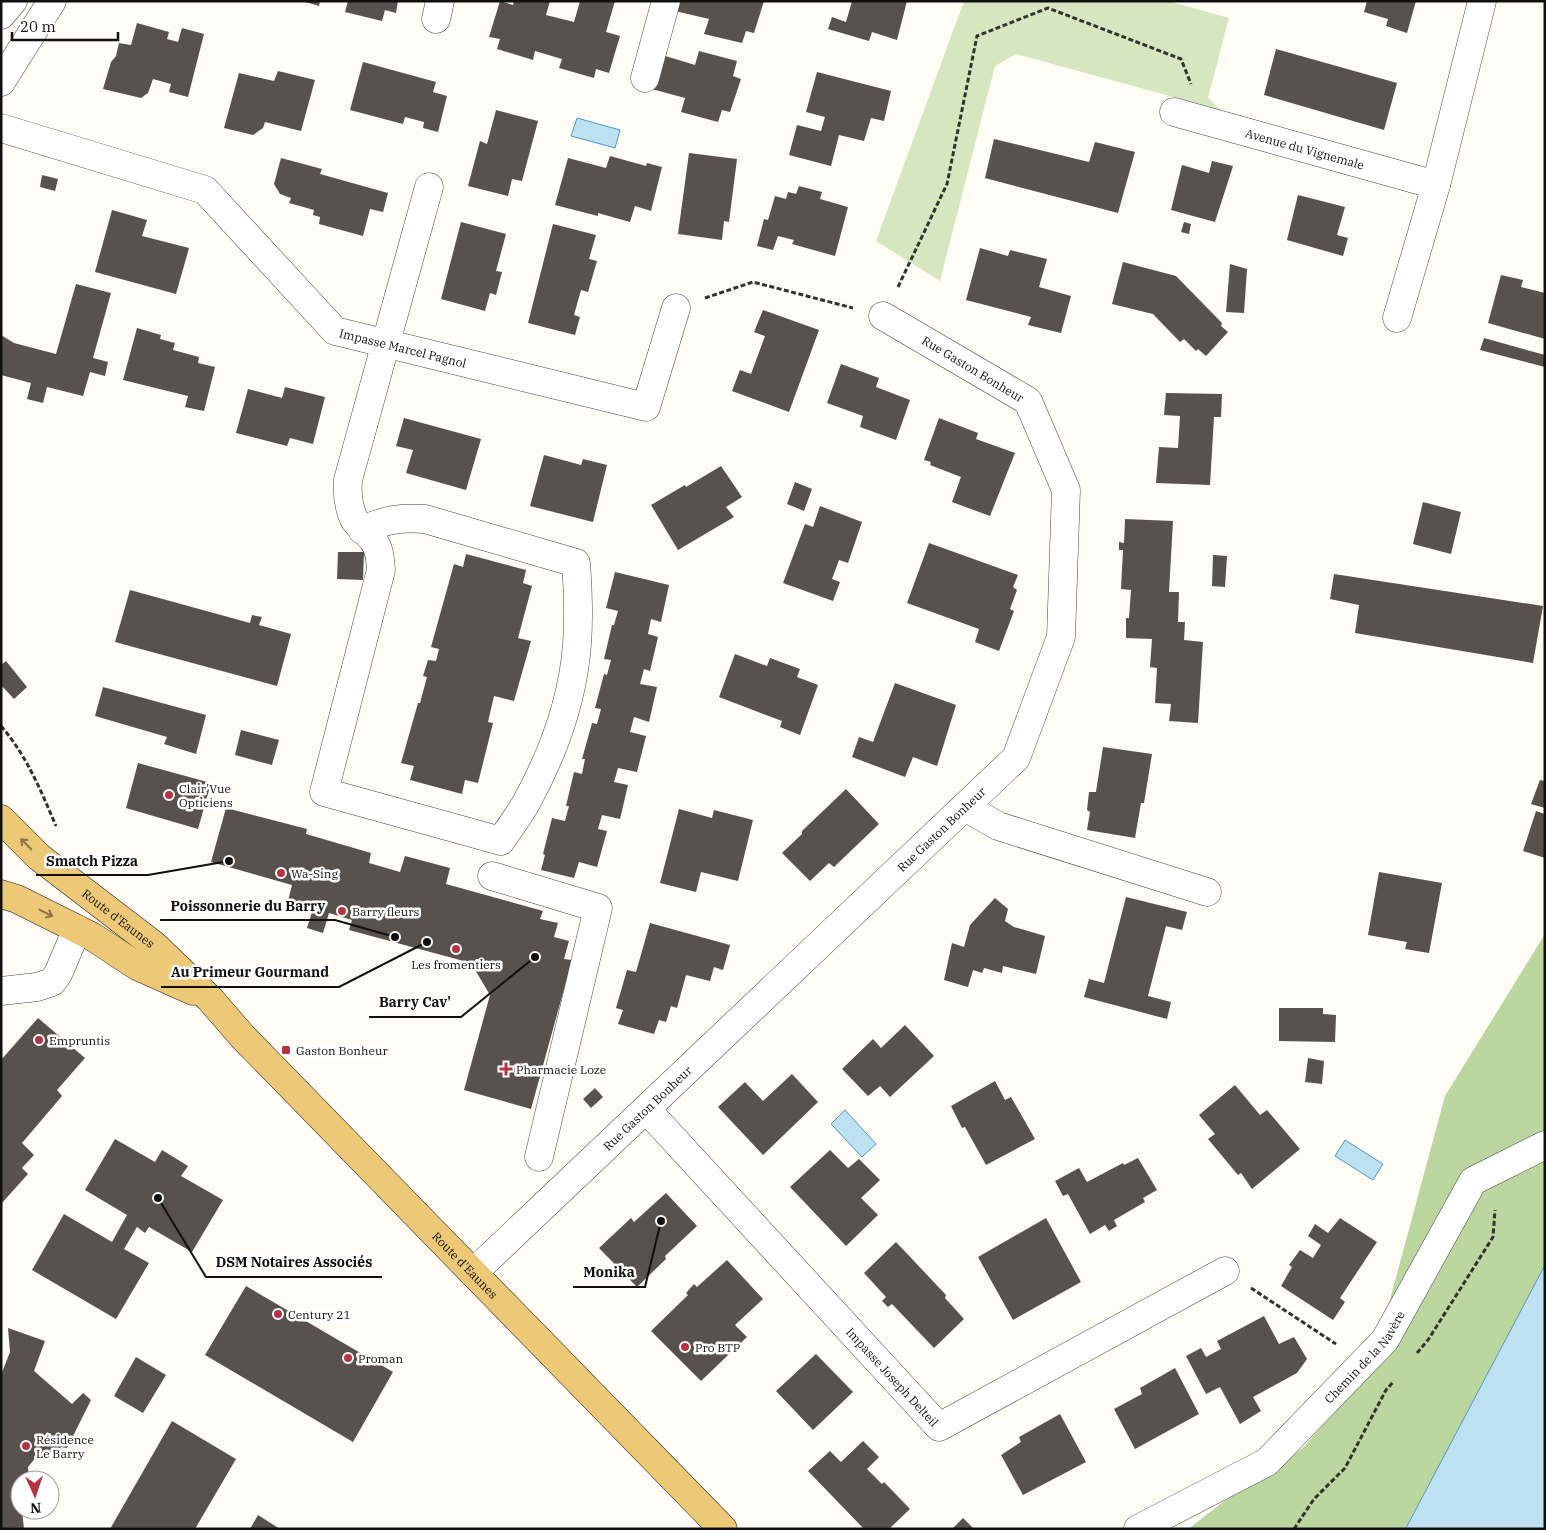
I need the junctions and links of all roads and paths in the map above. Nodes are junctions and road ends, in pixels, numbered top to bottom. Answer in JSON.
{"nodes":[{"id":1,"x":13,"y":1,"type":"edge"},
{"id":2,"x":52,"y":1,"type":"edge"},
{"id":3,"x":666,"y":1,"type":"edge"},
{"id":4,"x":1482,"y":1,"type":"edge"},
{"id":5,"x":1,"y":14,"type":"edge"},
{"id":6,"x":645,"y":78,"type":"dead end"},
{"id":7,"x":1,"y":82,"type":"edge"},
{"id":8,"x":1174,"y":112,"type":"dead end"},
{"id":9,"x":1206,"y":120,"type":"junction"},
{"id":10,"x":1,"y":128,"type":"edge"},
{"id":11,"x":1436,"y":185,"type":"junction"},
{"id":12,"x":429,"y":188,"type":"dead end"},
{"id":13,"x":676,"y":308,"type":"joint"},
{"id":14,"x":883,"y":316,"type":"junction"},
{"id":15,"x":1397,"y":318,"type":"dead end"},
{"id":16,"x":386,"y":344,"type":"junction"},
{"id":17,"x":362,"y":530,"type":"junction"},
{"id":18,"x":965,"y":807,"type":"junction"},
{"id":19,"x":1,"y":819,"type":"edge"},
{"id":20,"x":492,"y":876,"type":"dead end"},
{"id":21,"x":1207,"y":892,"type":"dead end"},
{"id":22,"x":1,"y":894,"type":"edge"},
{"id":23,"x":77,"y":929,"type":"junction"},
{"id":24,"x":1,"y":991,"type":"edge"},
{"id":25,"x":210,"y":999,"type":"junction"},
{"id":26,"x":646,"y":1109,"type":"junction"},
{"id":27,"x":1545,"y":1145,"type":"edge"},
{"id":28,"x":539,"y":1156,"type":"dead end"},
{"id":29,"x":1225,"y":1271,"type":"joint"},
{"id":30,"x":473,"y":1272,"type":"junction"},
{"id":31,"x":1364,"y":1362,"type":"junction"},
{"id":32,"x":723,"y":1529,"type":"edge"},
{"id":33,"x":1138,"y":1529,"type":"edge"}],
"edges":[{"from":1,"to":5,"type":"street"},
{"from":2,"to":7,"type":"street"},
{"from":3,"to":6,"type":"street"},
{"from":4,"to":11,"type":"street"},
{"from":8,"to":9,"type":"street","name":"Avenue du Vignemale"},
{"from":9,"to":11,"type":"street","name":"Avenue du Vignemale"},
{"from":9,"to":14,"type":"path"},
{"from":10,"to":16,"type":"street","name":"Impasse Marcel Pagnol"},
{"from":11,"to":15,"type":"street"},
{"from":12,"to":16,"type":"street"},
{"from":13,"to":14,"type":"path"},
{"from":13,"to":16,"type":"street","name":"Impasse Marcel Pagnol"},
{"from":14,"to":18,"type":"street","name":"Rue Gaston Bonheur"},
{"from":16,"to":17,"type":"street"},
{"from":17,"to":17,"type":"street"},
{"from":18,"to":21,"type":"street"},
{"from":18,"to":26,"type":"street","name":"Rue Gaston Bonheur"},
{"from":25,"to":19,"type":"main road","name":"Route d'Eaunes","one_way":true},
{"from":20,"to":28,"type":"street"},
{"from":22,"to":23,"type":"main road","name":"Route d'Eaunes","one_way":true},
{"from":23,"to":24,"type":"street"},
{"from":23,"to":25,"type":"main road","name":"Route d'Eaunes"},
{"from":25,"to":30,"type":"main road","name":"Route d'Eaunes"},
{"from":26,"to":29,"type":"street","name":"Impasse Joseph Delteil"},
{"from":26,"to":30,"type":"street","name":"Rue Gaston Bonheur"},
{"from":27,"to":31,"type":"street","name":"Chemin de la Navère"},
{"from":29,"to":31,"type":"path"},
{"from":30,"to":32,"type":"main road","name":"Route d'Eaunes"},
{"from":31,"to":33,"type":"street","name":"Chemin de la Navère"}]}
